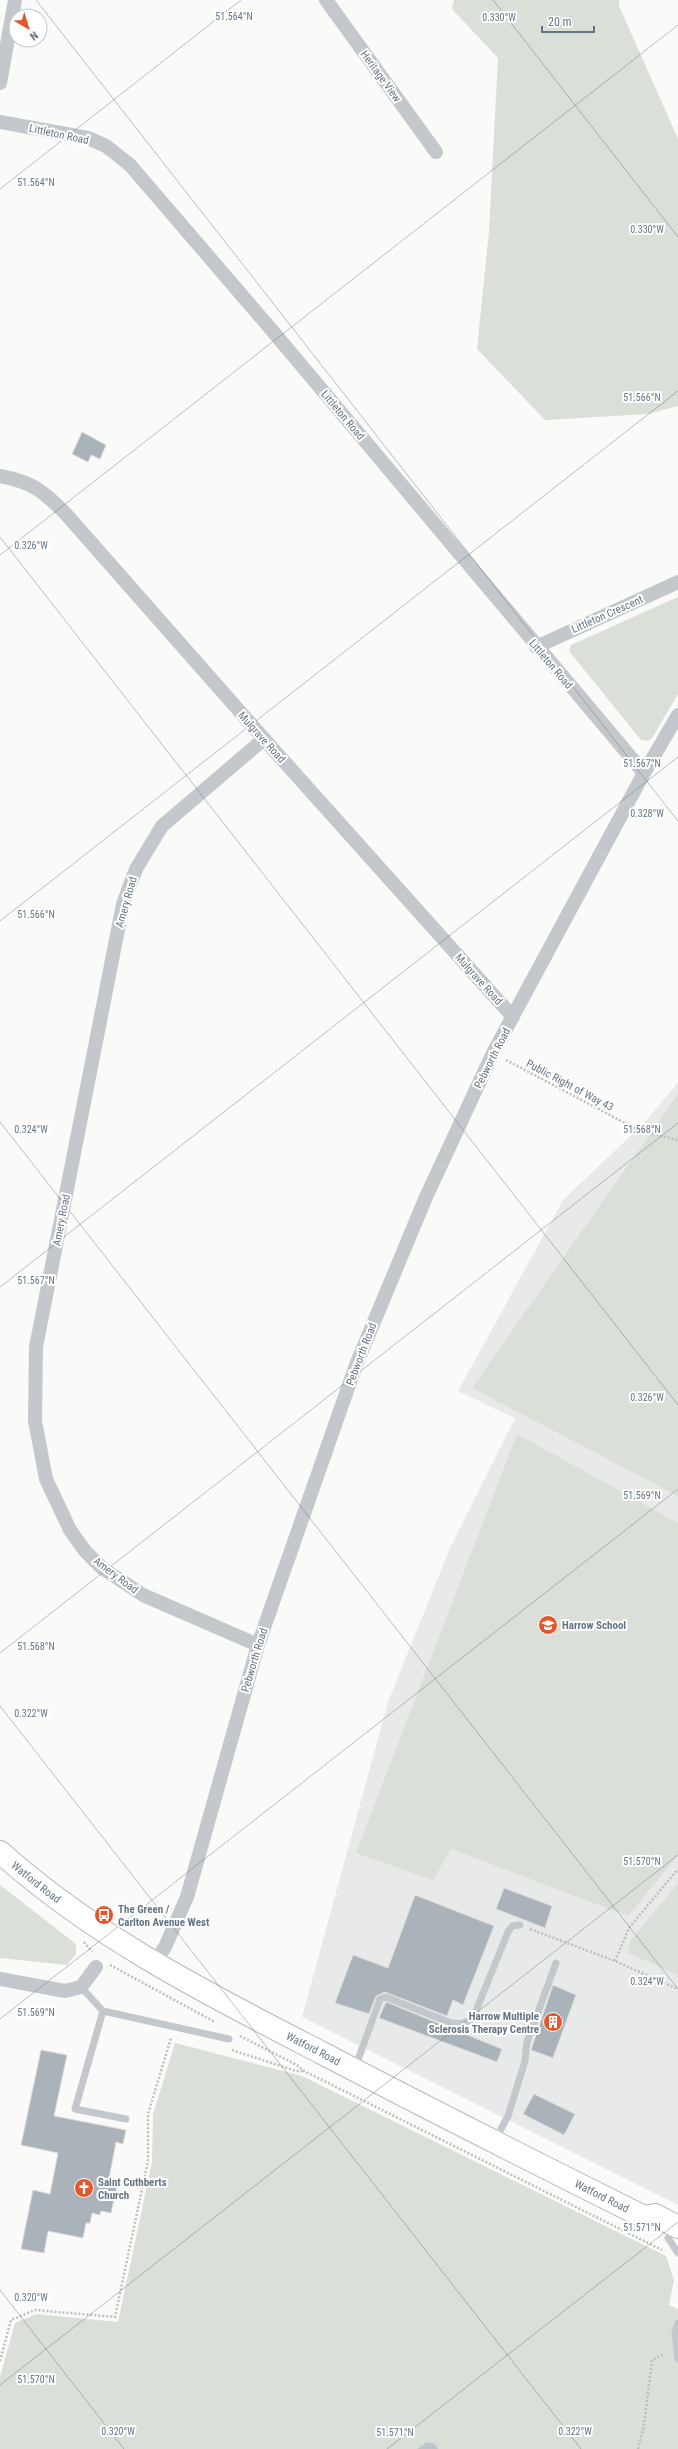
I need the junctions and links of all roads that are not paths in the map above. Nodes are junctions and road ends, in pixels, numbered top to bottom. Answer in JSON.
{"nodes":[{"id":1,"x":15,"y":0,"type":"edge"},
{"id":2,"x":326,"y":0,"type":"edge"},
{"id":3,"x":0,"y":83,"type":"edge"},
{"id":4,"x":0,"y":122,"type":"edge"},
{"id":5,"x":436,"y":152,"type":"dead end"},
{"id":6,"x":0,"y":476,"type":"edge"},
{"id":7,"x":678,"y":582,"type":"edge"},
{"id":8,"x":536,"y":647,"type":"junction"},
{"id":9,"x":678,"y":715,"type":"edge"},
{"id":10,"x":264,"y":739,"type":"junction"},
{"id":11,"x":644,"y":773,"type":"junction"},
{"id":12,"x":513,"y":1017,"type":"junction"},
{"id":13,"x":258,"y":1645,"type":"junction"},
{"id":14,"x":0,"y":1852,"type":"edge"},
{"id":15,"x":520,"y":1925,"type":"road end"},
{"id":16,"x":556,"y":1963,"type":"dead end"},
{"id":17,"x":154,"y":1964,"type":"junction"},
{"id":18,"x":96,"y":1967,"type":"dead end"},
{"id":19,"x":0,"y":1979,"type":"edge"},
{"id":20,"x":81,"y":1987,"type":"junction"},
{"id":21,"x":102,"y":2011,"type":"junction"},
{"id":22,"x":229,"y":2039,"type":"dead end"},
{"id":23,"x":354,"y":2070,"type":"junction"},
{"id":24,"x":126,"y":2119,"type":"dead end"},
{"id":25,"x":494,"y":2142,"type":"junction"},
{"id":26,"x":676,"y":2240,"type":"edge"},
{"id":27,"x":678,"y":2323,"type":"edge"},
{"id":28,"x":677,"y":2356,"type":"edge"}],
"edges":[{"from":1,"to":3,"type":"street"},
{"from":2,"to":5,"type":"street","name":"Heritage View"},
{"from":4,"to":8,"type":"street","name":"Littleton Road"},
{"from":6,"to":10,"type":"street","name":"Mulgrave Road"},
{"from":7,"to":8,"type":"street","name":"Littleton Crescent"},
{"from":8,"to":11,"type":"street","name":"Littleton Road"},
{"from":9,"to":11,"type":"street"},
{"from":10,"to":12,"type":"street","name":"Mulgrave Road"},
{"from":10,"to":13,"type":"street","name":"Amery Road"},
{"from":11,"to":12,"type":"street","name":"Pebworth Road"},
{"from":12,"to":13,"type":"street","name":"Pebworth Road"},
{"from":13,"to":17,"type":"street","name":"Pebworth Road"},
{"from":14,"to":17,"type":"main road","name":"Watford Road"},
{"from":15,"to":23,"type":"lane"},
{"from":16,"to":25,"type":"lane"},
{"from":17,"to":23,"type":"main road","name":"Watford Road"},
{"from":18,"to":20,"type":"street"},
{"from":19,"to":20,"type":"street"},
{"from":20,"to":21,"type":"lane"},
{"from":21,"to":22,"type":"lane"},
{"from":21,"to":24,"type":"lane"},
{"from":23,"to":25,"type":"main road","name":"Watford Road"},
{"from":25,"to":26,"type":"main road","name":"Watford Road"},
{"from":27,"to":28,"type":"lane"}]}
